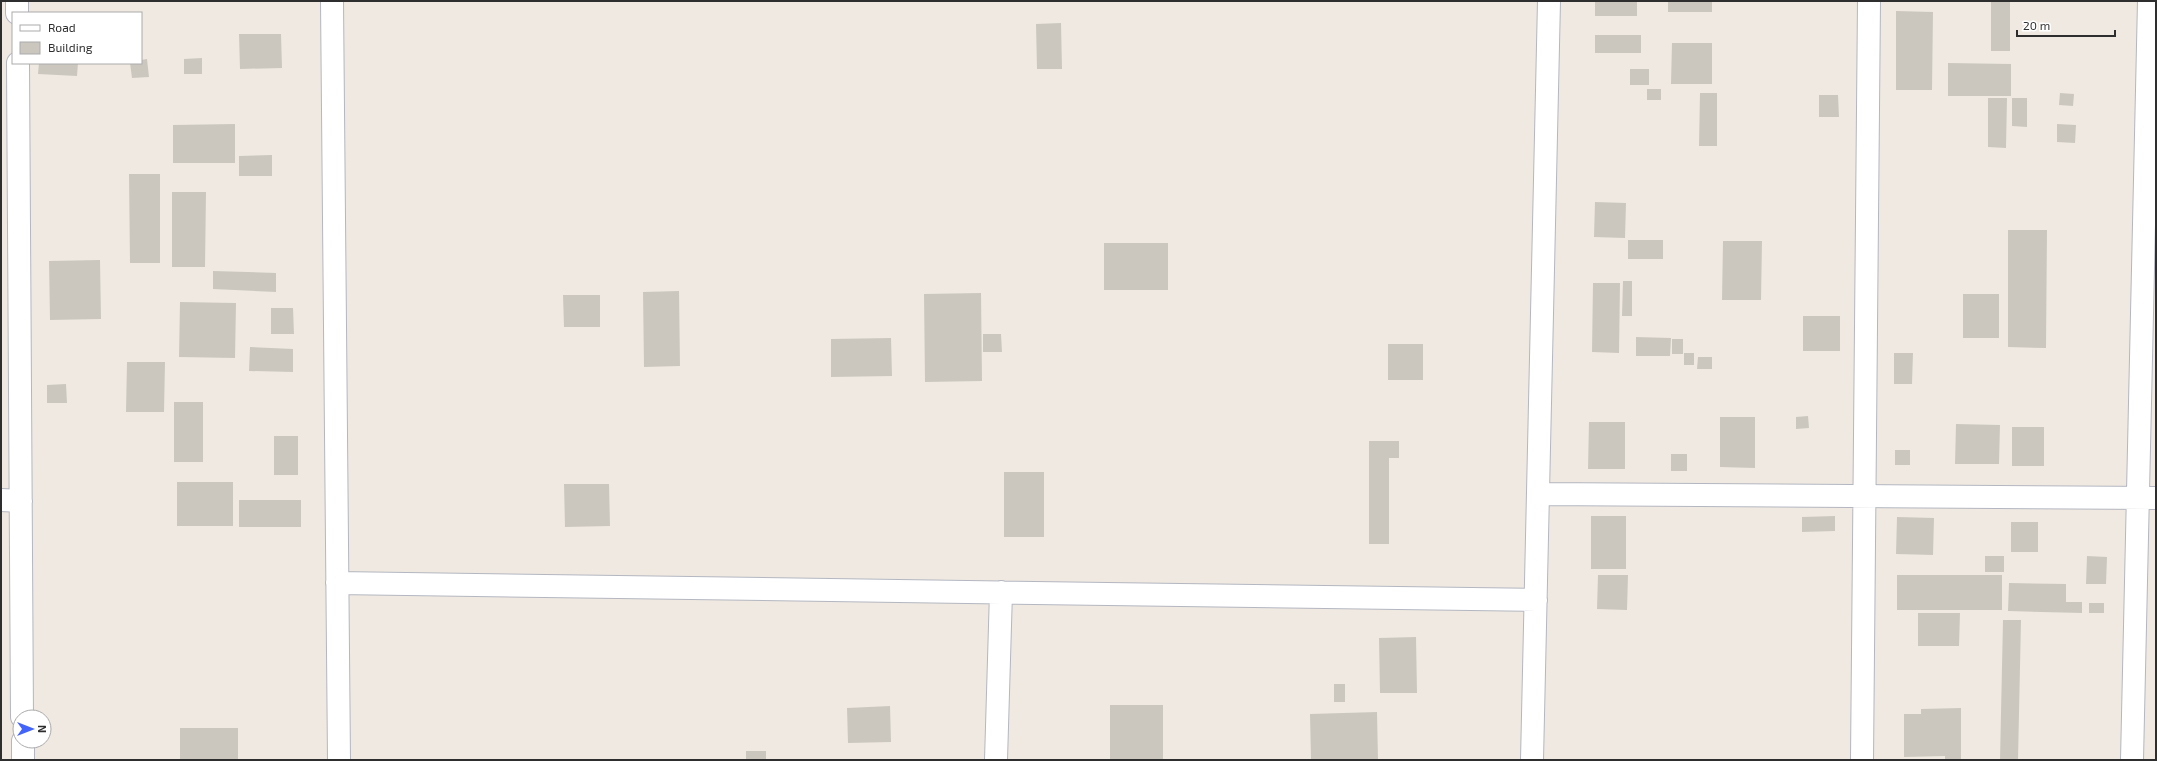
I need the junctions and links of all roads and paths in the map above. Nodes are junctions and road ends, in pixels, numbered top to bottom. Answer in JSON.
{"nodes":[{"id":1,"x":17,"y":1,"type":"edge"},
{"id":2,"x":332,"y":1,"type":"edge"},
{"id":3,"x":1549,"y":1,"type":"edge"},
{"id":4,"x":1868,"y":1,"type":"edge"},
{"id":5,"x":2149,"y":1,"type":"edge"},
{"id":6,"x":17,"y":12,"type":"edge"},
{"id":7,"x":18,"y":64,"type":"edge"},
{"id":8,"x":1538,"y":494,"type":"junction"},
{"id":9,"x":1865,"y":496,"type":"junction"},
{"id":10,"x":2147,"y":498,"type":"edge"},
{"id":11,"x":11,"y":501,"type":"edge"},
{"id":12,"x":338,"y":583,"type":"junction"},
{"id":13,"x":1001,"y":592,"type":"junction"},
{"id":14,"x":1536,"y":600,"type":"junction"},
{"id":15,"x":22,"y":709,"type":"edge"},
{"id":16,"x":23,"y":749,"type":"edge"},
{"id":17,"x":23,"y":760,"type":"edge"},
{"id":18,"x":339,"y":760,"type":"edge"},
{"id":19,"x":996,"y":760,"type":"edge"},
{"id":20,"x":1532,"y":760,"type":"edge"},
{"id":21,"x":1862,"y":760,"type":"edge"},
{"id":22,"x":2132,"y":760,"type":"edge"}],
"edges":[{"from":1,"to":6,"type":"street"},
{"from":2,"to":12,"type":"street"},
{"from":3,"to":8,"type":"street"},
{"from":4,"to":9,"type":"street"},
{"from":5,"to":10,"type":"street"},
{"from":7,"to":11,"type":"street"},
{"from":8,"to":9,"type":"street"},
{"from":8,"to":14,"type":"street"},
{"from":9,"to":10,"type":"street"},
{"from":9,"to":21,"type":"street"},
{"from":10,"to":22,"type":"street"},
{"from":11,"to":15,"type":"street"},
{"from":12,"to":13,"type":"street"},
{"from":12,"to":18,"type":"street"},
{"from":13,"to":14,"type":"street"},
{"from":13,"to":19,"type":"street"},
{"from":14,"to":20,"type":"street"},
{"from":16,"to":17,"type":"street"}]}
